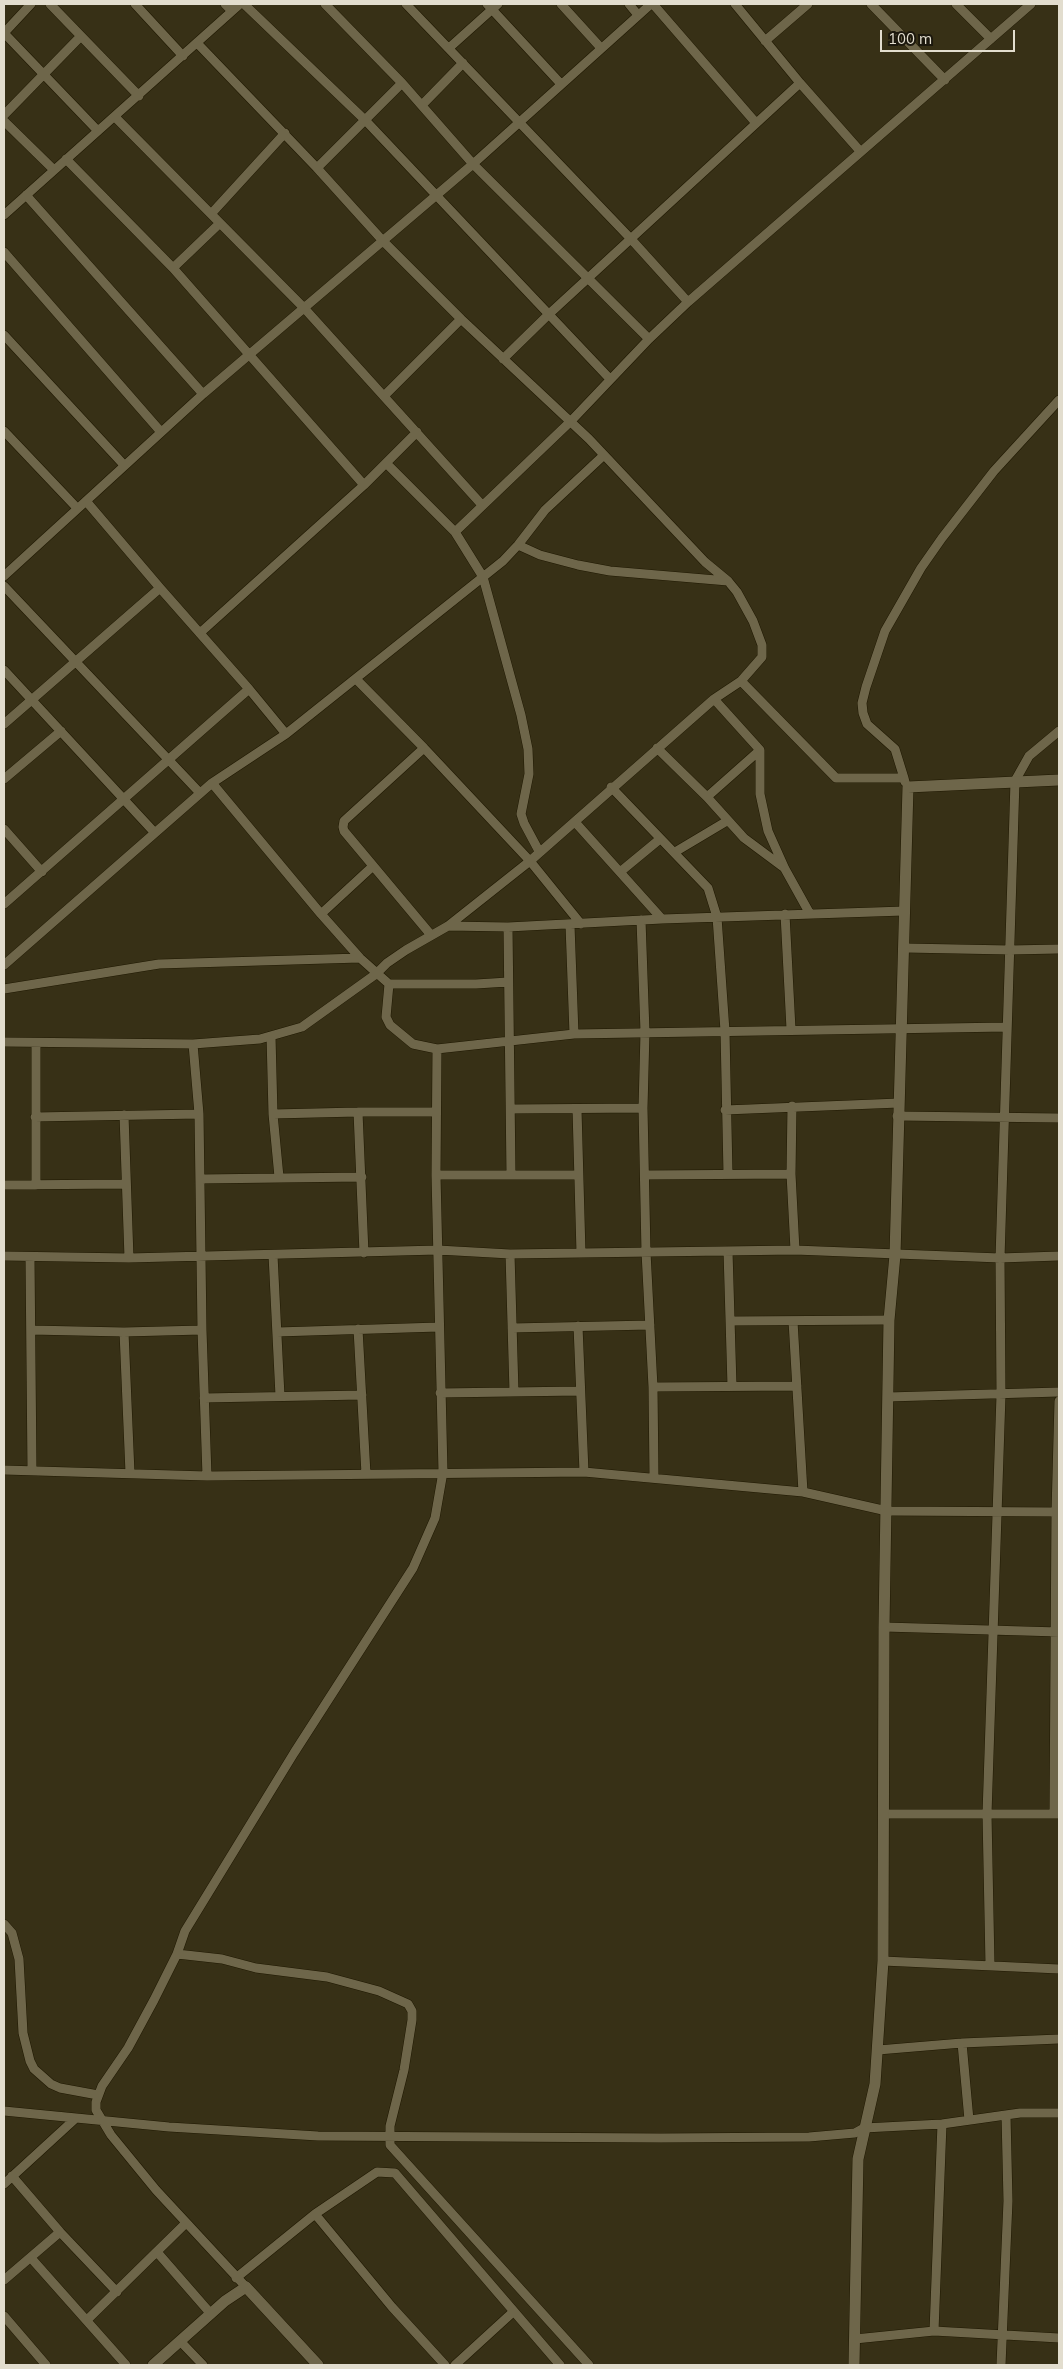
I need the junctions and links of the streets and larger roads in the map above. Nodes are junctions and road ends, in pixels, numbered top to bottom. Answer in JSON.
{"nodes":[{"id":1,"x":31,"y":4,"type":"edge"},
{"id":2,"x":50,"y":4,"type":"edge"},
{"id":3,"x":135,"y":4,"type":"edge"},
{"id":4,"x":225,"y":4,"type":"edge"},
{"id":5,"x":242,"y":4,"type":"edge"},
{"id":6,"x":325,"y":4,"type":"edge"},
{"id":7,"x":406,"y":4,"type":"edge"},
{"id":8,"x":561,"y":4,"type":"edge"},
{"id":9,"x":629,"y":4,"type":"edge"},
{"id":10,"x":652,"y":4,"type":"edge"},
{"id":11,"x":735,"y":4,"type":"edge"},
{"id":12,"x":808,"y":4,"type":"edge"},
{"id":13,"x":871,"y":4,"type":"edge"},
{"id":14,"x":956,"y":4,"type":"edge"},
{"id":15,"x":1031,"y":4,"type":"edge"},
{"id":16,"x":492,"y":6,"type":"edge"},
{"id":17,"x":232,"y":11,"type":"junction"},
{"id":18,"x":638,"y":14,"type":"junction"},
{"id":19,"x":4,"y":33,"type":"edge"},
{"id":20,"x":81,"y":36,"type":"junction"},
{"id":21,"x":991,"y":39,"type":"junction"},
{"id":22,"x":765,"y":41,"type":"junction"},
{"id":23,"x":198,"y":44,"type":"junction"},
{"id":24,"x":450,"y":48,"type":"junction"},
{"id":25,"x":602,"y":48,"type":"junction"},
{"id":26,"x":184,"y":56,"type":"junction"},
{"id":27,"x":463,"y":63,"type":"junction"},
{"id":28,"x":43,"y":74,"type":"junction"},
{"id":29,"x":945,"y":80,"type":"junction"},
{"id":30,"x":402,"y":83,"type":"junction"},
{"id":31,"x":800,"y":83,"type":"junction"},
{"id":32,"x":561,"y":84,"type":"junction"},
{"id":33,"x":139,"y":96,"type":"junction"},
{"id":34,"x":422,"y":105,"type":"junction"},
{"id":35,"x":4,"y":115,"type":"edge"},
{"id":36,"x":115,"y":117,"type":"junction"},
{"id":37,"x":4,"y":121,"type":"edge"},
{"id":38,"x":366,"y":121,"type":"junction"},
{"id":39,"x":519,"y":122,"type":"junction"},
{"id":40,"x":756,"y":123,"type":"junction"},
{"id":41,"x":98,"y":131,"type":"junction"},
{"id":42,"x":285,"y":134,"type":"junction"},
{"id":43,"x":860,"y":151,"type":"junction"},
{"id":44,"x":66,"y":159,"type":"junction"},
{"id":45,"x":473,"y":164,"type":"junction"},
{"id":46,"x":317,"y":168,"type":"junction"},
{"id":47,"x":54,"y":170,"type":"junction"},
{"id":48,"x":26,"y":195,"type":"junction"},
{"id":49,"x":435,"y":196,"type":"junction"},
{"id":50,"x":5,"y":210,"type":"edge"},
{"id":51,"x":211,"y":214,"type":"junction"},
{"id":52,"x":220,"y":223,"type":"junction"},
{"id":53,"x":631,"y":239,"type":"junction"},
{"id":54,"x":383,"y":241,"type":"junction"},
{"id":55,"x":4,"y":252,"type":"edge"},
{"id":56,"x":173,"y":268,"type":"junction"},
{"id":57,"x":589,"y":278,"type":"junction"},
{"id":58,"x":688,"y":302,"type":"junction"},
{"id":59,"x":304,"y":309,"type":"junction"},
{"id":60,"x":548,"y":315,"type":"junction"},
{"id":61,"x":461,"y":319,"type":"junction"},
{"id":62,"x":4,"y":335,"type":"edge"},
{"id":63,"x":649,"y":339,"type":"junction"},
{"id":64,"x":250,"y":354,"type":"junction"},
{"id":65,"x":503,"y":359,"type":"junction"},
{"id":66,"x":610,"y":379,"type":"junction"},
{"id":67,"x":203,"y":394,"type":"junction"},
{"id":68,"x":384,"y":396,"type":"junction"},
{"id":69,"x":1059,"y":400,"type":"edge"},
{"id":70,"x":571,"y":421,"type":"junction"},
{"id":71,"x":4,"y":431,"type":"edge"},
{"id":72,"x":161,"y":432,"type":"junction"},
{"id":73,"x":417,"y":432,"type":"junction"},
{"id":74,"x":604,"y":455,"type":"junction"},
{"id":75,"x":386,"y":463,"type":"junction"},
{"id":76,"x":124,"y":465,"type":"junction"},
{"id":77,"x":364,"y":485,"type":"junction"},
{"id":78,"x":86,"y":501,"type":"junction"},
{"id":79,"x":482,"y":505,"type":"junction"},
{"id":80,"x":77,"y":508,"type":"junction"},
{"id":81,"x":455,"y":532,"type":"junction"},
{"id":82,"x":518,"y":545,"type":"junction"},
{"id":83,"x":4,"y":576,"type":"edge"},
{"id":84,"x":483,"y":577,"type":"junction"},
{"id":85,"x":728,"y":581,"type":"junction"},
{"id":86,"x":4,"y":586,"type":"edge"},
{"id":87,"x":160,"y":588,"type":"junction"},
{"id":88,"x":201,"y":632,"type":"junction"},
{"id":89,"x":77,"y":662,"type":"junction"},
{"id":90,"x":4,"y":670,"type":"edge"},
{"id":91,"x":356,"y":679,"type":"junction"},
{"id":92,"x":741,"y":681,"type":"junction"},
{"id":93,"x":249,"y":689,"type":"junction"},
{"id":94,"x":31,"y":699,"type":"junction"},
{"id":95,"x":714,"y":699,"type":"junction"},
{"id":96,"x":4,"y":724,"type":"edge"},
{"id":97,"x":61,"y":731,"type":"junction"},
{"id":98,"x":1059,"y":731,"type":"edge"},
{"id":99,"x":286,"y":734,"type":"junction"},
{"id":100,"x":424,"y":748,"type":"junction"},
{"id":101,"x":657,"y":748,"type":"junction"},
{"id":102,"x":760,"y":750,"type":"junction"},
{"id":103,"x":169,"y":759,"type":"junction"},
{"id":104,"x":4,"y":779,"type":"edge"},
{"id":105,"x":1059,"y":780,"type":"edge"},
{"id":106,"x":1015,"y":781,"type":"junction"},
{"id":107,"x":906,"y":782,"type":"junction"},
{"id":108,"x":212,"y":783,"type":"junction"},
{"id":109,"x":612,"y":787,"type":"junction"},
{"id":110,"x":200,"y":793,"type":"junction"},
{"id":111,"x":707,"y":797,"type":"junction"},
{"id":112,"x":124,"y":798,"type":"junction"},
{"id":113,"x":727,"y":821,"type":"junction"},
{"id":114,"x":575,"y":822,"type":"junction"},
{"id":115,"x":4,"y":829,"type":"edge"},
{"id":116,"x":155,"y":833,"type":"junction"},
{"id":117,"x":660,"y":839,"type":"junction"},
{"id":118,"x":539,"y":851,"type":"junction"},
{"id":119,"x":675,"y":852,"type":"junction"},
{"id":120,"x":530,"y":861,"type":"junction"},
{"id":121,"x":373,"y":866,"type":"junction"},
{"id":122,"x":785,"y":869,"type":"junction"},
{"id":123,"x":42,"y":872,"type":"junction"},
{"id":124,"x":620,"y":872,"type":"junction"},
{"id":125,"x":4,"y":904,"type":"edge"},
{"id":126,"x":904,"y":911,"type":"junction"},
{"id":127,"x":321,"y":914,"type":"junction"},
{"id":128,"x":786,"y":914,"type":"junction"},
{"id":129,"x":810,"y":914,"type":"junction"},
{"id":130,"x":717,"y":918,"type":"junction"},
{"id":131,"x":662,"y":919,"type":"junction"},
{"id":132,"x":641,"y":920,"type":"junction"},
{"id":133,"x":581,"y":924,"type":"junction"},
{"id":134,"x":570,"y":925,"type":"junction"},
{"id":135,"x":448,"y":926,"type":"junction"},
{"id":136,"x":508,"y":928,"type":"junction"},
{"id":137,"x":431,"y":935,"type":"junction"},
{"id":138,"x":904,"y":948,"type":"junction"},
{"id":139,"x":1059,"y":949,"type":"edge"},
{"id":140,"x":1010,"y":950,"type":"junction"},
{"id":141,"x":360,"y":958,"type":"junction"},
{"id":142,"x":4,"y":965,"type":"edge"},
{"id":143,"x":376,"y":974,"type":"junction"},
{"id":144,"x":508,"y":982,"type":"junction"},
{"id":145,"x":389,"y":984,"type":"junction"},
{"id":146,"x":4,"y":989,"type":"edge"},
{"id":147,"x":1007,"y":1027,"type":"junction"},
{"id":148,"x":902,"y":1028,"type":"junction"},
{"id":149,"x":791,"y":1029,"type":"junction"},
{"id":150,"x":725,"y":1031,"type":"junction"},
{"id":151,"x":645,"y":1032,"type":"junction"},
{"id":152,"x":574,"y":1034,"type":"junction"},
{"id":153,"x":271,"y":1036,"type":"junction"},
{"id":154,"x":4,"y":1042,"type":"edge"},
{"id":155,"x":510,"y":1042,"type":"junction"},
{"id":156,"x":36,"y":1043,"type":"junction"},
{"id":157,"x":193,"y":1044,"type":"junction"},
{"id":158,"x":437,"y":1049,"type":"junction"},
{"id":159,"x":899,"y":1103,"type":"junction"},
{"id":160,"x":792,"y":1106,"type":"junction"},
{"id":161,"x":643,"y":1108,"type":"junction"},
{"id":162,"x":511,"y":1109,"type":"junction"},
{"id":163,"x":577,"y":1109,"type":"junction"},
{"id":164,"x":726,"y":1110,"type":"junction"},
{"id":165,"x":358,"y":1112,"type":"junction"},
{"id":166,"x":435,"y":1112,"type":"junction"},
{"id":167,"x":199,"y":1114,"type":"junction"},
{"id":168,"x":273,"y":1114,"type":"junction"},
{"id":169,"x":124,"y":1115,"type":"junction"},
{"id":170,"x":897,"y":1116,"type":"junction"},
{"id":171,"x":35,"y":1117,"type":"junction"},
{"id":172,"x":1004,"y":1118,"type":"junction"},
{"id":173,"x":1059,"y":1118,"type":"edge"},
{"id":174,"x":510,"y":1174,"type":"junction"},
{"id":175,"x":728,"y":1174,"type":"junction"},
{"id":176,"x":791,"y":1174,"type":"junction"},
{"id":177,"x":436,"y":1175,"type":"junction"},
{"id":178,"x":578,"y":1175,"type":"junction"},
{"id":179,"x":645,"y":1175,"type":"junction"},
{"id":180,"x":362,"y":1176,"type":"junction"},
{"id":181,"x":279,"y":1177,"type":"junction"},
{"id":182,"x":200,"y":1179,"type":"junction"},
{"id":183,"x":125,"y":1184,"type":"junction"},
{"id":184,"x":4,"y":1185,"type":"edge"},
{"id":185,"x":36,"y":1185,"type":"junction"},
{"id":186,"x":438,"y":1250,"type":"junction"},
{"id":187,"x":795,"y":1250,"type":"junction"},
{"id":188,"x":728,"y":1251,"type":"junction"},
{"id":189,"x":646,"y":1252,"type":"junction"},
{"id":190,"x":364,"y":1253,"type":"junction"},
{"id":191,"x":581,"y":1253,"type":"junction"},
{"id":192,"x":510,"y":1254,"type":"junction"},
{"id":193,"x":273,"y":1255,"type":"junction"},
{"id":194,"x":895,"y":1255,"type":"junction"},
{"id":195,"x":4,"y":1256,"type":"edge"},
{"id":196,"x":201,"y":1256,"type":"junction"},
{"id":197,"x":1059,"y":1256,"type":"edge"},
{"id":198,"x":30,"y":1258,"type":"junction"},
{"id":199,"x":129,"y":1258,"type":"junction"},
{"id":200,"x":1000,"y":1258,"type":"junction"},
{"id":201,"x":889,"y":1320,"type":"junction"},
{"id":202,"x":730,"y":1321,"type":"junction"},
{"id":203,"x":793,"y":1321,"type":"junction"},
{"id":204,"x":650,"y":1325,"type":"junction"},
{"id":205,"x":578,"y":1326,"type":"junction"},
{"id":206,"x":439,"y":1327,"type":"junction"},
{"id":207,"x":512,"y":1328,"type":"junction"},
{"id":208,"x":358,"y":1329,"type":"junction"},
{"id":209,"x":31,"y":1330,"type":"junction"},
{"id":210,"x":202,"y":1330,"type":"junction"},
{"id":211,"x":124,"y":1332,"type":"junction"},
{"id":212,"x":277,"y":1332,"type":"junction"},
{"id":213,"x":732,"y":1386,"type":"junction"},
{"id":214,"x":797,"y":1386,"type":"junction"},
{"id":215,"x":653,"y":1387,"type":"junction"},
{"id":216,"x":580,"y":1391,"type":"junction"},
{"id":217,"x":514,"y":1392,"type":"junction"},
{"id":218,"x":1059,"y":1392,"type":"edge"},
{"id":219,"x":440,"y":1393,"type":"junction"},
{"id":220,"x":362,"y":1395,"type":"junction"},
{"id":221,"x":1001,"y":1395,"type":"junction"},
{"id":222,"x":280,"y":1396,"type":"junction"},
{"id":223,"x":888,"y":1397,"type":"junction"},
{"id":224,"x":204,"y":1398,"type":"junction"},
{"id":225,"x":1059,"y":1401,"type":"edge"},
{"id":226,"x":4,"y":1470,"type":"edge"},
{"id":227,"x":32,"y":1470,"type":"junction"},
{"id":228,"x":130,"y":1472,"type":"junction"},
{"id":229,"x":443,"y":1472,"type":"junction"},
{"id":230,"x":584,"y":1472,"type":"junction"},
{"id":231,"x":366,"y":1474,"type":"junction"},
{"id":232,"x":206,"y":1476,"type":"junction"},
{"id":233,"x":654,"y":1477,"type":"junction"},
{"id":234,"x":803,"y":1492,"type":"junction"},
{"id":235,"x":887,"y":1511,"type":"junction"},
{"id":236,"x":997,"y":1512,"type":"junction"},
{"id":237,"x":1057,"y":1512,"type":"edge"},
{"id":238,"x":884,"y":1627,"type":"junction"},
{"id":239,"x":992,"y":1629,"type":"junction"},
{"id":240,"x":1057,"y":1632,"type":"edge"},
{"id":241,"x":884,"y":1814,"type":"junction"},
{"id":242,"x":987,"y":1814,"type":"junction"},
{"id":243,"x":1057,"y":1814,"type":"edge"},
{"id":244,"x":4,"y":1924,"type":"edge"},
{"id":245,"x":177,"y":1954,"type":"junction"},
{"id":246,"x":883,"y":1961,"type":"junction"},
{"id":247,"x":990,"y":1965,"type":"junction"},
{"id":248,"x":1059,"y":1970,"type":"edge"},
{"id":249,"x":1059,"y":2039,"type":"edge"},
{"id":250,"x":962,"y":2043,"type":"junction"},
{"id":251,"x":878,"y":2050,"type":"junction"},
{"id":252,"x":98,"y":2095,"type":"junction"},
{"id":253,"x":4,"y":2110,"type":"edge"},
{"id":254,"x":1059,"y":2113,"type":"edge"},
{"id":255,"x":1006,"y":2115,"type":"junction"},
{"id":256,"x":76,"y":2118,"type":"junction"},
{"id":257,"x":101,"y":2120,"type":"junction"},
{"id":258,"x":969,"y":2120,"type":"junction"},
{"id":259,"x":942,"y":2124,"type":"junction"},
{"id":260,"x":864,"y":2128,"type":"junction"},
{"id":261,"x":389,"y":2135,"type":"junction"},
{"id":262,"x":12,"y":2176,"type":"junction"},
{"id":263,"x":4,"y":2184,"type":"edge"},
{"id":264,"x":315,"y":2214,"type":"junction"},
{"id":265,"x":186,"y":2223,"type":"junction"},
{"id":266,"x":60,"y":2232,"type":"junction"},
{"id":267,"x":157,"y":2252,"type":"junction"},
{"id":268,"x":31,"y":2258,"type":"junction"},
{"id":269,"x":236,"y":2278,"type":"junction"},
{"id":270,"x":4,"y":2280,"type":"edge"},
{"id":271,"x":246,"y":2287,"type":"junction"},
{"id":272,"x":117,"y":2292,"type":"junction"},
{"id":273,"x":513,"y":2312,"type":"junction"},
{"id":274,"x":211,"y":2314,"type":"junction"},
{"id":275,"x":4,"y":2316,"type":"edge"},
{"id":276,"x":87,"y":2320,"type":"junction"},
{"id":277,"x":934,"y":2331,"type":"junction"},
{"id":278,"x":1002,"y":2334,"type":"junction"},
{"id":279,"x":1059,"y":2338,"type":"edge"},
{"id":280,"x":855,"y":2339,"type":"junction"},
{"id":281,"x":180,"y":2341,"type":"junction"},
{"id":282,"x":41,"y":2364,"type":"edge"},
{"id":283,"x":126,"y":2365,"type":"edge"},
{"id":284,"x":153,"y":2365,"type":"edge"},
{"id":285,"x":203,"y":2365,"type":"edge"},
{"id":286,"x":318,"y":2365,"type":"edge"},
{"id":287,"x":445,"y":2365,"type":"edge"},
{"id":288,"x":455,"y":2365,"type":"edge"},
{"id":289,"x":560,"y":2365,"type":"edge"},
{"id":290,"x":589,"y":2365,"type":"edge"},
{"id":291,"x":854,"y":2365,"type":"edge"},
{"id":292,"x":1001,"y":2365,"type":"edge"}],
"edges":[{"from":1,"to":19,"type":"street"},
{"from":2,"to":20,"type":"street"},
{"from":3,"to":26,"type":"street"},
{"from":4,"to":17,"type":"street"},
{"from":5,"to":17,"type":"street"},
{"from":5,"to":38,"type":"street"},
{"from":6,"to":30,"type":"street"},
{"from":7,"to":24,"type":"street"},
{"from":8,"to":25,"type":"street"},
{"from":9,"to":18,"type":"street"},
{"from":10,"to":18,"type":"street"},
{"from":10,"to":40,"type":"street"},
{"from":11,"to":22,"type":"street"},
{"from":12,"to":22,"type":"street"},
{"from":13,"to":29,"type":"street"},
{"from":14,"to":21,"type":"street"},
{"from":15,"to":21,"type":"street"},
{"from":16,"to":24,"type":"street"},
{"from":16,"to":32,"type":"street"},
{"from":17,"to":23,"type":"street"},
{"from":18,"to":25,"type":"street"},
{"from":19,"to":28,"type":"street"},
{"from":20,"to":28,"type":"street"},
{"from":20,"to":33,"type":"street"},
{"from":21,"to":29,"type":"street"},
{"from":22,"to":31,"type":"street"},
{"from":23,"to":26,"type":"street"},
{"from":23,"to":42,"type":"street"},
{"from":24,"to":27,"type":"street"},
{"from":25,"to":32,"type":"street"},
{"from":26,"to":33,"type":"street"},
{"from":27,"to":34,"type":"street"},
{"from":27,"to":39,"type":"street"},
{"from":28,"to":35,"type":"street"},
{"from":28,"to":41,"type":"street"},
{"from":29,"to":43,"type":"street"},
{"from":30,"to":34,"type":"street"},
{"from":30,"to":38,"type":"street"},
{"from":31,"to":40,"type":"street"},
{"from":31,"to":43,"type":"street"},
{"from":32,"to":39,"type":"street"},
{"from":33,"to":36,"type":"street"},
{"from":34,"to":45,"type":"street"},
{"from":36,"to":41,"type":"street"},
{"from":36,"to":51,"type":"street"},
{"from":37,"to":47,"type":"street"},
{"from":38,"to":46,"type":"street"},
{"from":38,"to":49,"type":"street"},
{"from":39,"to":45,"type":"street"},
{"from":39,"to":53,"type":"street"},
{"from":40,"to":53,"type":"street"},
{"from":41,"to":44,"type":"street"},
{"from":42,"to":46,"type":"street"},
{"from":42,"to":51,"type":"street"},
{"from":43,"to":58,"type":"street"},
{"from":44,"to":47,"type":"street"},
{"from":44,"to":56,"type":"street"},
{"from":45,"to":49,"type":"street"},
{"from":45,"to":57,"type":"street"},
{"from":46,"to":54,"type":"street"},
{"from":47,"to":48,"type":"street"},
{"from":48,"to":50,"type":"street"},
{"from":48,"to":67,"type":"street"},
{"from":49,"to":54,"type":"street"},
{"from":49,"to":60,"type":"street"},
{"from":51,"to":52,"type":"street"},
{"from":52,"to":56,"type":"street"},
{"from":52,"to":59,"type":"street"},
{"from":53,"to":57,"type":"street"},
{"from":53,"to":58,"type":"street"},
{"from":54,"to":59,"type":"street"},
{"from":54,"to":61,"type":"street"},
{"from":55,"to":72,"type":"street"},
{"from":56,"to":64,"type":"street"},
{"from":57,"to":60,"type":"street"},
{"from":57,"to":63,"type":"street"},
{"from":58,"to":63,"type":"street"},
{"from":59,"to":64,"type":"street"},
{"from":59,"to":68,"type":"street"},
{"from":60,"to":65,"type":"street"},
{"from":60,"to":66,"type":"street"},
{"from":61,"to":65,"type":"street"},
{"from":61,"to":68,"type":"street"},
{"from":62,"to":76,"type":"street"},
{"from":63,"to":66,"type":"street"},
{"from":64,"to":67,"type":"street"},
{"from":64,"to":77,"type":"street"},
{"from":65,"to":70,"type":"street"},
{"from":66,"to":70,"type":"street"},
{"from":67,"to":72,"type":"street"},
{"from":68,"to":73,"type":"street"},
{"from":69,"to":107,"type":"street"},
{"from":70,"to":74,"type":"street"},
{"from":70,"to":79,"type":"street"},
{"from":71,"to":80,"type":"street"},
{"from":72,"to":76,"type":"street"},
{"from":73,"to":75,"type":"street"},
{"from":73,"to":79,"type":"street"},
{"from":74,"to":82,"type":"street"},
{"from":74,"to":85,"type":"street"},
{"from":75,"to":77,"type":"street"},
{"from":75,"to":81,"type":"street"},
{"from":76,"to":78,"type":"street"},
{"from":77,"to":88,"type":"street"},
{"from":78,"to":80,"type":"street"},
{"from":78,"to":87,"type":"street"},
{"from":79,"to":81,"type":"street"},
{"from":80,"to":83,"type":"street"},
{"from":81,"to":84,"type":"street"},
{"from":82,"to":84,"type":"street"},
{"from":82,"to":85,"type":"street"},
{"from":84,"to":91,"type":"street"},
{"from":84,"to":118,"type":"street"},
{"from":85,"to":92,"type":"street"},
{"from":86,"to":89,"type":"street"},
{"from":87,"to":88,"type":"street"},
{"from":87,"to":89,"type":"street"},
{"from":88,"to":93,"type":"street"},
{"from":89,"to":94,"type":"street"},
{"from":89,"to":103,"type":"street"},
{"from":90,"to":94,"type":"street"},
{"from":91,"to":99,"type":"street"},
{"from":91,"to":100,"type":"street"},
{"from":92,"to":95,"type":"street"},
{"from":92,"to":107,"type":"street"},
{"from":93,"to":99,"type":"street"},
{"from":93,"to":103,"type":"street"},
{"from":94,"to":96,"type":"street"},
{"from":94,"to":97,"type":"street"},
{"from":95,"to":101,"type":"street"},
{"from":95,"to":102,"type":"street"},
{"from":97,"to":104,"type":"street"},
{"from":97,"to":112,"type":"street"},
{"from":98,"to":106,"type":"street"},
{"from":99,"to":108,"type":"street"},
{"from":100,"to":120,"type":"street"},
{"from":100,"to":121,"type":"street"},
{"from":101,"to":109,"type":"street"},
{"from":101,"to":111,"type":"street"},
{"from":102,"to":111,"type":"street"},
{"from":102,"to":122,"type":"street"},
{"from":103,"to":110,"type":"street"},
{"from":103,"to":112,"type":"street"},
{"from":105,"to":106,"type":"street"},
{"from":106,"to":107,"type":"street"},
{"from":106,"to":140,"type":"street"},
{"from":107,"to":126,"type":"street"},
{"from":108,"to":110,"type":"street"},
{"from":108,"to":127,"type":"street"},
{"from":109,"to":114,"type":"street"},
{"from":109,"to":117,"type":"street"},
{"from":110,"to":116,"type":"street"},
{"from":111,"to":113,"type":"street"},
{"from":112,"to":116,"type":"street"},
{"from":112,"to":123,"type":"street"},
{"from":113,"to":119,"type":"street"},
{"from":113,"to":122,"type":"street"},
{"from":114,"to":118,"type":"street"},
{"from":114,"to":124,"type":"street"},
{"from":115,"to":123,"type":"street"},
{"from":116,"to":142,"type":"street"},
{"from":117,"to":119,"type":"street"},
{"from":117,"to":124,"type":"street"},
{"from":118,"to":120,"type":"street"},
{"from":119,"to":130,"type":"street"},
{"from":120,"to":133,"type":"street"},
{"from":120,"to":135,"type":"street"},
{"from":121,"to":127,"type":"street"},
{"from":121,"to":137,"type":"street"},
{"from":122,"to":129,"type":"street"},
{"from":123,"to":125,"type":"street"},
{"from":124,"to":131,"type":"street"},
{"from":126,"to":129,"type":"street"},
{"from":126,"to":138,"type":"street"},
{"from":127,"to":141,"type":"street"},
{"from":128,"to":129,"type":"street"},
{"from":128,"to":130,"type":"street"},
{"from":128,"to":149,"type":"street"},
{"from":130,"to":131,"type":"street"},
{"from":130,"to":150,"type":"street"},
{"from":131,"to":132,"type":"street"},
{"from":132,"to":133,"type":"street"},
{"from":132,"to":151,"type":"street"},
{"from":133,"to":134,"type":"street"},
{"from":134,"to":136,"type":"street"},
{"from":134,"to":152,"type":"street"},
{"from":135,"to":136,"type":"street"},
{"from":135,"to":137,"type":"street"},
{"from":136,"to":144,"type":"street"},
{"from":137,"to":143,"type":"street"},
{"from":138,"to":140,"type":"street"},
{"from":138,"to":148,"type":"street"},
{"from":139,"to":140,"type":"street"},
{"from":140,"to":147,"type":"street"},
{"from":141,"to":143,"type":"street"},
{"from":141,"to":146,"type":"street"},
{"from":143,"to":145,"type":"street"},
{"from":143,"to":153,"type":"street"},
{"from":144,"to":145,"type":"street"},
{"from":144,"to":155,"type":"street"},
{"from":145,"to":158,"type":"street"},
{"from":147,"to":148,"type":"street"},
{"from":147,"to":172,"type":"street"},
{"from":148,"to":149,"type":"street"},
{"from":148,"to":159,"type":"street"},
{"from":149,"to":150,"type":"street"},
{"from":150,"to":151,"type":"street"},
{"from":150,"to":164,"type":"street"},
{"from":151,"to":152,"type":"street"},
{"from":151,"to":161,"type":"street"},
{"from":152,"to":155,"type":"street"},
{"from":153,"to":157,"type":"street"},
{"from":153,"to":168,"type":"street"},
{"from":154,"to":156,"type":"street"},
{"from":155,"to":158,"type":"street"},
{"from":155,"to":162,"type":"street"},
{"from":156,"to":157,"type":"street"},
{"from":156,"to":171,"type":"street"},
{"from":157,"to":167,"type":"street"},
{"from":158,"to":166,"type":"street"},
{"from":159,"to":160,"type":"street"},
{"from":159,"to":170,"type":"street"},
{"from":160,"to":164,"type":"street"},
{"from":160,"to":176,"type":"street"},
{"from":161,"to":163,"type":"street"},
{"from":161,"to":179,"type":"street"},
{"from":162,"to":163,"type":"street"},
{"from":162,"to":174,"type":"street"},
{"from":163,"to":178,"type":"street"},
{"from":164,"to":175,"type":"street"},
{"from":165,"to":166,"type":"street"},
{"from":165,"to":168,"type":"street"},
{"from":165,"to":180,"type":"street"},
{"from":166,"to":177,"type":"street"},
{"from":167,"to":169,"type":"street"},
{"from":167,"to":182,"type":"street"},
{"from":168,"to":181,"type":"street"},
{"from":169,"to":171,"type":"street"},
{"from":169,"to":183,"type":"street"},
{"from":170,"to":172,"type":"street"},
{"from":170,"to":194,"type":"street"},
{"from":171,"to":185,"type":"street"},
{"from":172,"to":173,"type":"street"},
{"from":172,"to":200,"type":"street"},
{"from":174,"to":177,"type":"street"},
{"from":174,"to":178,"type":"street"},
{"from":175,"to":176,"type":"street"},
{"from":175,"to":179,"type":"street"},
{"from":176,"to":187,"type":"street"},
{"from":177,"to":186,"type":"street"},
{"from":178,"to":191,"type":"street"},
{"from":179,"to":189,"type":"street"},
{"from":180,"to":181,"type":"street"},
{"from":180,"to":190,"type":"street"},
{"from":181,"to":182,"type":"street"},
{"from":182,"to":196,"type":"street"},
{"from":183,"to":185,"type":"street"},
{"from":183,"to":199,"type":"street"},
{"from":184,"to":185,"type":"street"},
{"from":186,"to":190,"type":"street"},
{"from":186,"to":192,"type":"street"},
{"from":186,"to":206,"type":"street"},
{"from":187,"to":188,"type":"street"},
{"from":187,"to":194,"type":"street"},
{"from":188,"to":189,"type":"street"},
{"from":188,"to":202,"type":"street"},
{"from":189,"to":191,"type":"street"},
{"from":189,"to":204,"type":"street"},
{"from":190,"to":193,"type":"street"},
{"from":191,"to":192,"type":"street"},
{"from":192,"to":207,"type":"street"},
{"from":193,"to":196,"type":"street"},
{"from":193,"to":212,"type":"street"},
{"from":194,"to":200,"type":"street"},
{"from":194,"to":201,"type":"street"},
{"from":195,"to":198,"type":"street"},
{"from":196,"to":199,"type":"street"},
{"from":196,"to":210,"type":"street"},
{"from":197,"to":200,"type":"street"},
{"from":198,"to":199,"type":"street"},
{"from":198,"to":209,"type":"street"},
{"from":200,"to":221,"type":"street"},
{"from":201,"to":203,"type":"street"},
{"from":201,"to":223,"type":"street"},
{"from":202,"to":203,"type":"street"},
{"from":202,"to":213,"type":"street"},
{"from":203,"to":214,"type":"street"},
{"from":204,"to":205,"type":"street"},
{"from":204,"to":215,"type":"street"},
{"from":205,"to":207,"type":"street"},
{"from":205,"to":216,"type":"street"},
{"from":206,"to":208,"type":"street"},
{"from":206,"to":219,"type":"street"},
{"from":207,"to":217,"type":"street"},
{"from":208,"to":212,"type":"street"},
{"from":208,"to":220,"type":"street"},
{"from":209,"to":211,"type":"street"},
{"from":209,"to":227,"type":"street"},
{"from":210,"to":211,"type":"street"},
{"from":210,"to":224,"type":"street"},
{"from":211,"to":228,"type":"street"},
{"from":212,"to":222,"type":"street"},
{"from":213,"to":214,"type":"street"},
{"from":213,"to":215,"type":"street"},
{"from":214,"to":234,"type":"street"},
{"from":215,"to":233,"type":"street"},
{"from":216,"to":217,"type":"street"},
{"from":216,"to":230,"type":"street"},
{"from":217,"to":219,"type":"street"},
{"from":218,"to":221,"type":"street"},
{"from":219,"to":229,"type":"street"},
{"from":220,"to":222,"type":"street"},
{"from":220,"to":231,"type":"street"},
{"from":221,"to":223,"type":"street"},
{"from":221,"to":236,"type":"street"},
{"from":222,"to":224,"type":"street"},
{"from":223,"to":235,"type":"street"},
{"from":224,"to":232,"type":"street"},
{"from":225,"to":237,"type":"street"},
{"from":226,"to":227,"type":"street"},
{"from":227,"to":228,"type":"street"},
{"from":228,"to":232,"type":"street"},
{"from":229,"to":230,"type":"street"},
{"from":229,"to":231,"type":"street"},
{"from":229,"to":245,"type":"street"},
{"from":230,"to":233,"type":"street"},
{"from":231,"to":232,"type":"street"},
{"from":233,"to":234,"type":"street"},
{"from":234,"to":235,"type":"street"},
{"from":235,"to":236,"type":"street"},
{"from":235,"to":238,"type":"street"},
{"from":236,"to":237,"type":"street"},
{"from":236,"to":239,"type":"street"},
{"from":237,"to":240,"type":"street"},
{"from":238,"to":239,"type":"street"},
{"from":238,"to":241,"type":"street"},
{"from":239,"to":240,"type":"street"},
{"from":239,"to":242,"type":"street"},
{"from":240,"to":243,"type":"street"},
{"from":241,"to":242,"type":"street"},
{"from":241,"to":246,"type":"street"},
{"from":242,"to":243,"type":"street"},
{"from":242,"to":247,"type":"street"},
{"from":244,"to":252,"type":"street"},
{"from":245,"to":252,"type":"street"},
{"from":245,"to":261,"type":"street"},
{"from":246,"to":247,"type":"street"},
{"from":246,"to":251,"type":"street"},
{"from":247,"to":248,"type":"street"},
{"from":249,"to":250,"type":"street"},
{"from":250,"to":251,"type":"street"},
{"from":250,"to":258,"type":"street"},
{"from":251,"to":260,"type":"street"},
{"from":252,"to":257,"type":"street"},
{"from":253,"to":256,"type":"street"},
{"from":254,"to":255,"type":"street"},
{"from":255,"to":258,"type":"street"},
{"from":255,"to":278,"type":"street"},
{"from":256,"to":257,"type":"street"},
{"from":256,"to":262,"type":"street"},
{"from":257,"to":261,"type":"street"},
{"from":257,"to":265,"type":"street"},
{"from":258,"to":259,"type":"street"},
{"from":259,"to":260,"type":"street"},
{"from":259,"to":277,"type":"street"},
{"from":260,"to":261,"type":"street"},
{"from":260,"to":280,"type":"street"},
{"from":261,"to":290,"type":"street"},
{"from":262,"to":263,"type":"street"},
{"from":262,"to":266,"type":"street"},
{"from":264,"to":269,"type":"street"},
{"from":264,"to":273,"type":"street"},
{"from":264,"to":287,"type":"street"},
{"from":265,"to":267,"type":"street"},
{"from":265,"to":269,"type":"street"},
{"from":266,"to":268,"type":"street"},
{"from":266,"to":272,"type":"street"},
{"from":267,"to":272,"type":"street"},
{"from":267,"to":274,"type":"street"},
{"from":268,"to":270,"type":"street"},
{"from":268,"to":276,"type":"street"},
{"from":269,"to":271,"type":"street"},
{"from":271,"to":274,"type":"street"},
{"from":271,"to":286,"type":"street"},
{"from":272,"to":276,"type":"street"},
{"from":273,"to":288,"type":"street"},
{"from":273,"to":289,"type":"street"},
{"from":274,"to":281,"type":"street"},
{"from":275,"to":282,"type":"street"},
{"from":276,"to":283,"type":"street"},
{"from":277,"to":278,"type":"street"},
{"from":277,"to":280,"type":"street"},
{"from":278,"to":279,"type":"street"},
{"from":278,"to":292,"type":"street"},
{"from":280,"to":291,"type":"street"},
{"from":281,"to":284,"type":"street"},
{"from":281,"to":285,"type":"street"}]}
